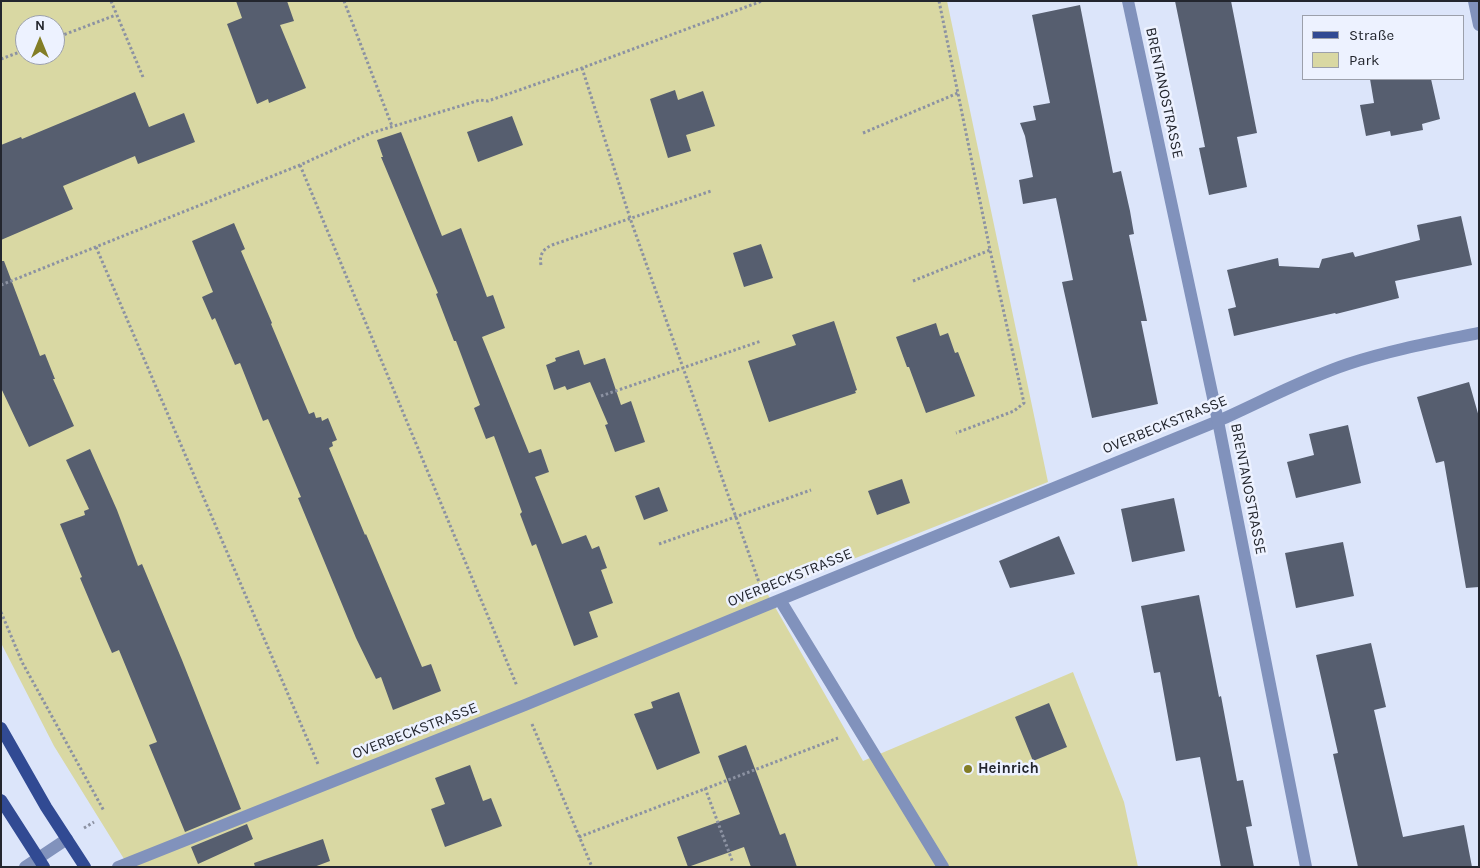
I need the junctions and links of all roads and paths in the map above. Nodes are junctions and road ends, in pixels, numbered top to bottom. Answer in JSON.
{"nodes":[{"id":1,"x":111,"y":1,"type":"edge"},
{"id":2,"x":344,"y":1,"type":"edge"},
{"id":3,"x":762,"y":1,"type":"edge"},
{"id":4,"x":939,"y":1,"type":"edge"},
{"id":5,"x":1128,"y":1,"type":"edge"},
{"id":6,"x":1474,"y":1,"type":"edge"},
{"id":7,"x":116,"y":14,"type":"junction"},
{"id":8,"x":1479,"y":25,"type":"edge"},
{"id":9,"x":65,"y":34,"type":"edge"},
{"id":10,"x":15,"y":54,"type":"edge"},
{"id":11,"x":1,"y":59,"type":"edge"},
{"id":12,"x":582,"y":68,"type":"junction"},
{"id":13,"x":143,"y":77,"type":"dead end"},
{"id":14,"x":958,"y":94,"type":"junction"},
{"id":15,"x":392,"y":126,"type":"junction"},
{"id":16,"x":863,"y":133,"type":"dead end"},
{"id":17,"x":300,"y":165,"type":"junction"},
{"id":18,"x":711,"y":191,"type":"dead end"},
{"id":19,"x":630,"y":218,"type":"junction"},
{"id":20,"x":96,"y":247,"type":"junction"},
{"id":21,"x":990,"y":250,"type":"junction"},
{"id":22,"x":541,"y":265,"type":"dead end"},
{"id":23,"x":912,"y":281,"type":"dead end"},
{"id":24,"x":1,"y":285,"type":"edge"},
{"id":25,"x":1479,"y":333,"type":"edge"},
{"id":26,"x":762,"y":341,"type":"dead end"},
{"id":27,"x":683,"y":368,"type":"junction"},
{"id":28,"x":600,"y":396,"type":"dead end"},
{"id":29,"x":1218,"y":421,"type":"junction"},
{"id":30,"x":956,"y":433,"type":"dead end"},
{"id":31,"x":811,"y":490,"type":"dead end"},
{"id":32,"x":736,"y":516,"type":"junction"},
{"id":33,"x":659,"y":544,"type":"dead end"},
{"id":34,"x":780,"y":600,"type":"junction"},
{"id":35,"x":767,"y":605,"type":"junction"},
{"id":36,"x":1,"y":612,"type":"edge"},
{"id":37,"x":525,"y":706,"type":"junction"},
{"id":38,"x":1,"y":728,"type":"edge"},
{"id":39,"x":838,"y":738,"type":"dead end"},
{"id":40,"x":327,"y":783,"type":"junction"},
{"id":41,"x":705,"y":788,"type":"junction"},
{"id":42,"x":1,"y":800,"type":"edge"},
{"id":43,"x":104,"y":811,"type":"dead end"},
{"id":44,"x":579,"y":837,"type":"junction"},
{"id":45,"x":67,"y":839,"type":"junction"},
{"id":46,"x":41,"y":862,"type":"edge"},
{"id":47,"x":733,"y":863,"type":"dead end"},
{"id":48,"x":25,"y":867,"type":"edge"},
{"id":49,"x":85,"y":867,"type":"edge"},
{"id":50,"x":118,"y":867,"type":"edge"},
{"id":51,"x":592,"y":867,"type":"edge"},
{"id":52,"x":943,"y":867,"type":"edge"},
{"id":53,"x":1306,"y":867,"type":"edge"}],
"edges":[{"from":1,"to":7,"type":"path"},
{"from":2,"to":15,"type":"path"},
{"from":3,"to":12,"type":"path"},
{"from":4,"to":14,"type":"path"},
{"from":5,"to":29,"type":"street","name":"BRENTANOSTRASSE"},
{"from":6,"to":8,"type":"street"},
{"from":7,"to":9,"type":"path"},
{"from":7,"to":13,"type":"path"},
{"from":10,"to":11,"type":"path"},
{"from":12,"to":15,"type":"path"},
{"from":12,"to":19,"type":"path"},
{"from":14,"to":16,"type":"path"},
{"from":14,"to":21,"type":"path"},
{"from":15,"to":17,"type":"path"},
{"from":17,"to":20,"type":"path"},
{"from":17,"to":37,"type":"path"},
{"from":18,"to":19,"type":"path"},
{"from":19,"to":22,"type":"path"},
{"from":19,"to":27,"type":"path"},
{"from":20,"to":24,"type":"path"},
{"from":20,"to":40,"type":"path"},
{"from":21,"to":23,"type":"path"},
{"from":21,"to":30,"type":"path"},
{"from":25,"to":29,"type":"street","name":"OVERBECKSTRASSE"},
{"from":26,"to":27,"type":"path"},
{"from":27,"to":28,"type":"path"},
{"from":27,"to":32,"type":"path"},
{"from":29,"to":34,"type":"street","name":"OVERBECKSTRASSE"},
{"from":29,"to":53,"type":"street","name":"BRENTANOSTRASSE"},
{"from":31,"to":32,"type":"path"},
{"from":32,"to":33,"type":"path"},
{"from":32,"to":35,"type":"path"},
{"from":34,"to":35,"type":"street","name":"OVERBECKSTRASSE"},
{"from":34,"to":52,"type":"street"},
{"from":35,"to":37,"type":"street","name":"OVERBECKSTRASSE"},
{"from":36,"to":43,"type":"path"},
{"from":37,"to":40,"type":"street","name":"OVERBECKSTRASSE"},
{"from":37,"to":44,"type":"path"},
{"from":38,"to":45,"type":"main road"},
{"from":39,"to":41,"type":"path"},
{"from":40,"to":50,"type":"street","name":"OVERBECKSTRASSE"},
{"from":41,"to":44,"type":"path"},
{"from":41,"to":47,"type":"path"},
{"from":42,"to":46,"type":"main road"},
{"from":44,"to":51,"type":"path"},
{"from":45,"to":46,"type":"street"},
{"from":45,"to":49,"type":"main road"},
{"from":46,"to":48,"type":"street"}]}
